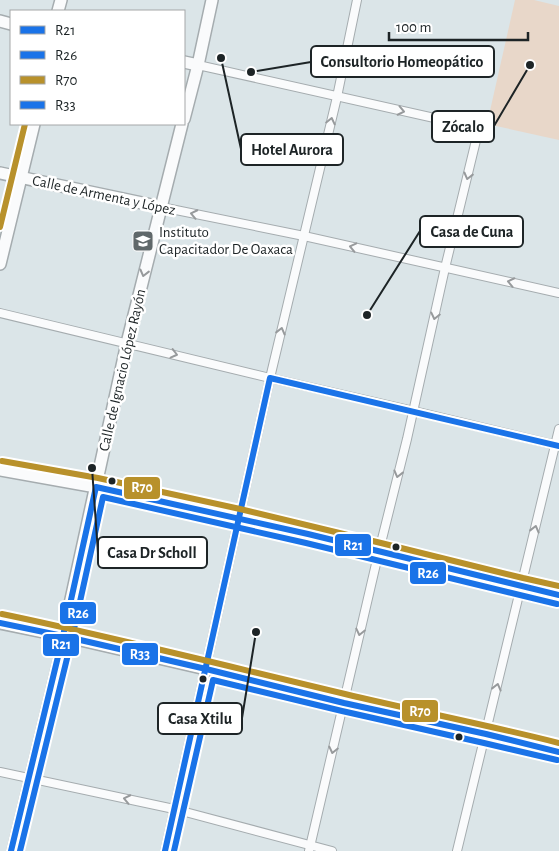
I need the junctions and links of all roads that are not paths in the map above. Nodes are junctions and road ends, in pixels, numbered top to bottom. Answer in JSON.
{"nodes":[{"id":1,"x":212,"y":0,"type":"edge"},
{"id":2,"x":357,"y":0,"type":"edge"},
{"id":3,"x":185,"y":62,"type":"edge"},
{"id":4,"x":198,"y":65,"type":"junction"},
{"id":5,"x":336,"y":97,"type":"junction"},
{"id":6,"x":185,"y":115,"type":"edge"},
{"id":7,"x":34,"y":125,"type":"edge"},
{"id":8,"x":182,"y":125,"type":"edge"},
{"id":9,"x":0,"y":173,"type":"edge"},
{"id":10,"x":21,"y":178,"type":"junction"},
{"id":11,"x":161,"y":207,"type":"junction"},
{"id":12,"x":304,"y":236,"type":"junction"},
{"id":13,"x":0,"y":264,"type":"edge"},
{"id":14,"x":445,"y":268,"type":"junction"},
{"id":15,"x":559,"y":293,"type":"edge"},
{"id":16,"x":0,"y":313,"type":"edge"},
{"id":17,"x":127,"y":343,"type":"junction"},
{"id":18,"x":270,"y":378,"type":"junction"},
{"id":19,"x":414,"y":411,"type":"junction"},
{"id":20,"x":559,"y":428,"type":"edge"},
{"id":21,"x":557,"y":446,"type":"edge"},
{"id":22,"x":0,"y":470,"type":"edge"},
{"id":23,"x":96,"y":487,"type":"junction"},
{"id":24,"x":238,"y":518,"type":"junction"},
{"id":25,"x":379,"y":551,"type":"junction"},
{"id":26,"x":521,"y":587,"type":"junction"},
{"id":27,"x":559,"y":595,"type":"edge"},
{"id":28,"x":0,"y":623,"type":"edge"},
{"id":29,"x":64,"y":636,"type":"junction"},
{"id":30,"x":206,"y":669,"type":"junction"},
{"id":31,"x":344,"y":703,"type":"junction"},
{"id":32,"x":486,"y":734,"type":"junction"},
{"id":33,"x":559,"y":752,"type":"edge"},
{"id":34,"x":0,"y":772,"type":"edge"},
{"id":35,"x":28,"y":778,"type":"junction"},
{"id":36,"x":174,"y":809,"type":"junction"},
{"id":37,"x":309,"y":848,"type":"edge"},
{"id":38,"x":11,"y":851,"type":"edge"},
{"id":39,"x":165,"y":851,"type":"edge"},
{"id":40,"x":332,"y":851,"type":"edge"},
{"id":41,"x":457,"y":851,"type":"edge"}],
"edges":[{"from":1,"to":4,"type":"main road"},
{"from":2,"to":5,"type":"street"},
{"from":3,"to":4,"type":"main road"},
{"from":4,"to":5,"type":"street"},
{"from":4,"to":6,"type":"main road"},
{"from":12,"to":5,"type":"street","one_way":true},
{"from":5,"to":14,"type":"street","one_way":true},
{"from":7,"to":10,"type":"main road"},
{"from":8,"to":11,"type":"main road","name":"Calle de Ignacio López Rayón"},
{"from":9,"to":10,"type":"main road","name":"Calle de Armenta y López"},
{"from":10,"to":11,"type":"main road","name":"Calle de Armenta y López"},
{"from":10,"to":13,"type":"main road"},
{"from":12,"to":11,"type":"street","name":"Calle de Armenta y López","one_way":true},
{"from":11,"to":17,"type":"main road","name":"Calle de Ignacio López Rayón","one_way":true},
{"from":14,"to":12,"type":"street","name":"Calle de Armenta y López","one_way":true},
{"from":18,"to":12,"type":"street","one_way":true},
{"from":15,"to":14,"type":"street","name":"Calle de Armenta y López","one_way":true},
{"from":14,"to":19,"type":"street","one_way":true},
{"from":16,"to":17,"type":"street"},
{"from":17,"to":18,"type":"street","one_way":true},
{"from":17,"to":23,"type":"main road","name":"Calle de Ignacio López Rayón"},
{"from":18,"to":19,"type":"street"},
{"from":18,"to":24,"type":"street"},
{"from":19,"to":21,"type":"street"},
{"from":19,"to":25,"type":"street","one_way":true},
{"from":20,"to":21,"type":"street"},
{"from":26,"to":21,"type":"street","one_way":true},
{"from":22,"to":23,"type":"main road"},
{"from":23,"to":24,"type":"main road"},
{"from":23,"to":29,"type":"main road","name":"Calle de Ignacio López Rayón"},
{"from":24,"to":25,"type":"main road"},
{"from":24,"to":30,"type":"street"},
{"from":25,"to":26,"type":"main road"},
{"from":25,"to":31,"type":"street","one_way":true},
{"from":26,"to":27,"type":"main road"},
{"from":32,"to":26,"type":"street","one_way":true},
{"from":28,"to":29,"type":"main road"},
{"from":29,"to":30,"type":"main road"},
{"from":29,"to":35,"type":"street","name":"Calle de Ignacio López Rayón"},
{"from":30,"to":31,"type":"main road"},
{"from":30,"to":36,"type":"street"},
{"from":31,"to":32,"type":"main road"},
{"from":31,"to":37,"type":"street","one_way":true},
{"from":32,"to":33,"type":"main road"},
{"from":32,"to":41,"type":"street"},
{"from":34,"to":35,"type":"street"},
{"from":36,"to":35,"type":"street","one_way":true},
{"from":35,"to":38,"type":"street","name":"Calle de Ignacio López Rayón"},
{"from":36,"to":37,"type":"street"},
{"from":36,"to":39,"type":"street"},
{"from":37,"to":40,"type":"street"}]}
